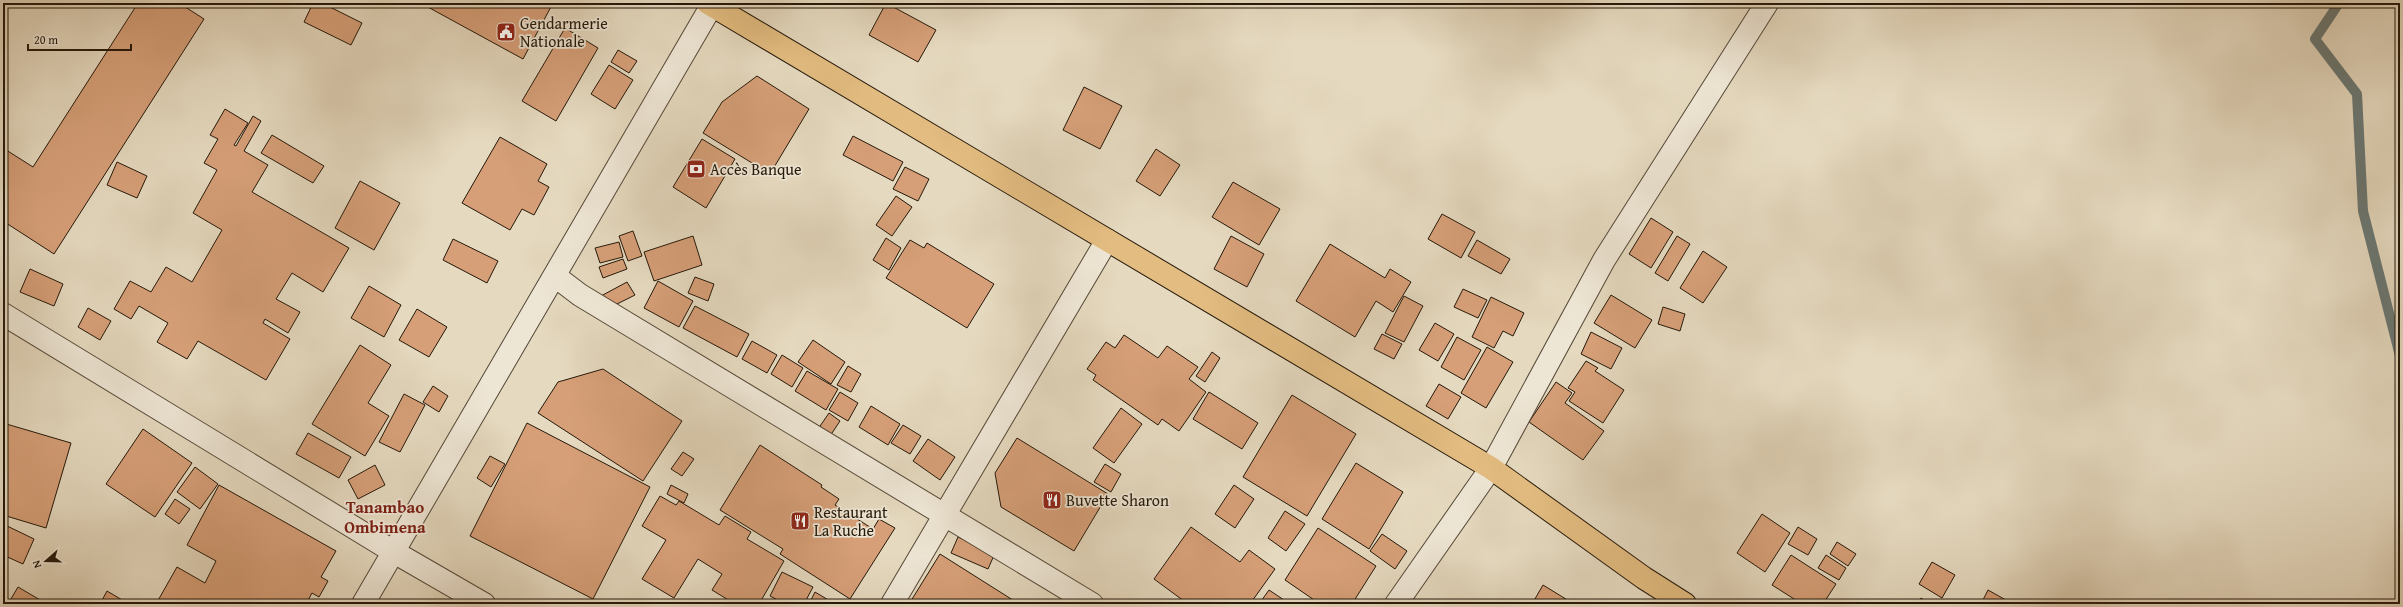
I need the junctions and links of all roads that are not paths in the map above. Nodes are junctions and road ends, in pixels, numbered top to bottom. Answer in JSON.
{"nodes":[{"id":1,"x":1767,"y":3,"type":"edge"},
{"id":2,"x":710,"y":4,"type":"edge"},
{"id":3,"x":1107,"y":240,"type":"junction"},
{"id":4,"x":555,"y":276,"type":"junction"},
{"id":5,"x":3,"y":314,"type":"edge"},
{"id":6,"x":1491,"y":468,"type":"junction"},
{"id":7,"x":944,"y":515,"type":"junction"},
{"id":8,"x":394,"y":552,"type":"junction"},
{"id":9,"x":363,"y":604,"type":"edge"},
{"id":10,"x":484,"y":604,"type":"edge"},
{"id":11,"x":892,"y":604,"type":"edge"},
{"id":12,"x":1092,"y":604,"type":"edge"},
{"id":13,"x":1396,"y":604,"type":"edge"},
{"id":14,"x":1685,"y":604,"type":"edge"}],
"edges":[{"from":1,"to":6,"type":"street"},
{"from":2,"to":3,"type":"main road"},
{"from":2,"to":4,"type":"street"},
{"from":3,"to":6,"type":"main road"},
{"from":3,"to":7,"type":"street"},
{"from":4,"to":7,"type":"street"},
{"from":4,"to":8,"type":"street"},
{"from":5,"to":8,"type":"street"},
{"from":6,"to":13,"type":"street"},
{"from":6,"to":14,"type":"main road"},
{"from":7,"to":11,"type":"street"},
{"from":7,"to":12,"type":"street"},
{"from":8,"to":9,"type":"street"},
{"from":8,"to":10,"type":"street"}]}
